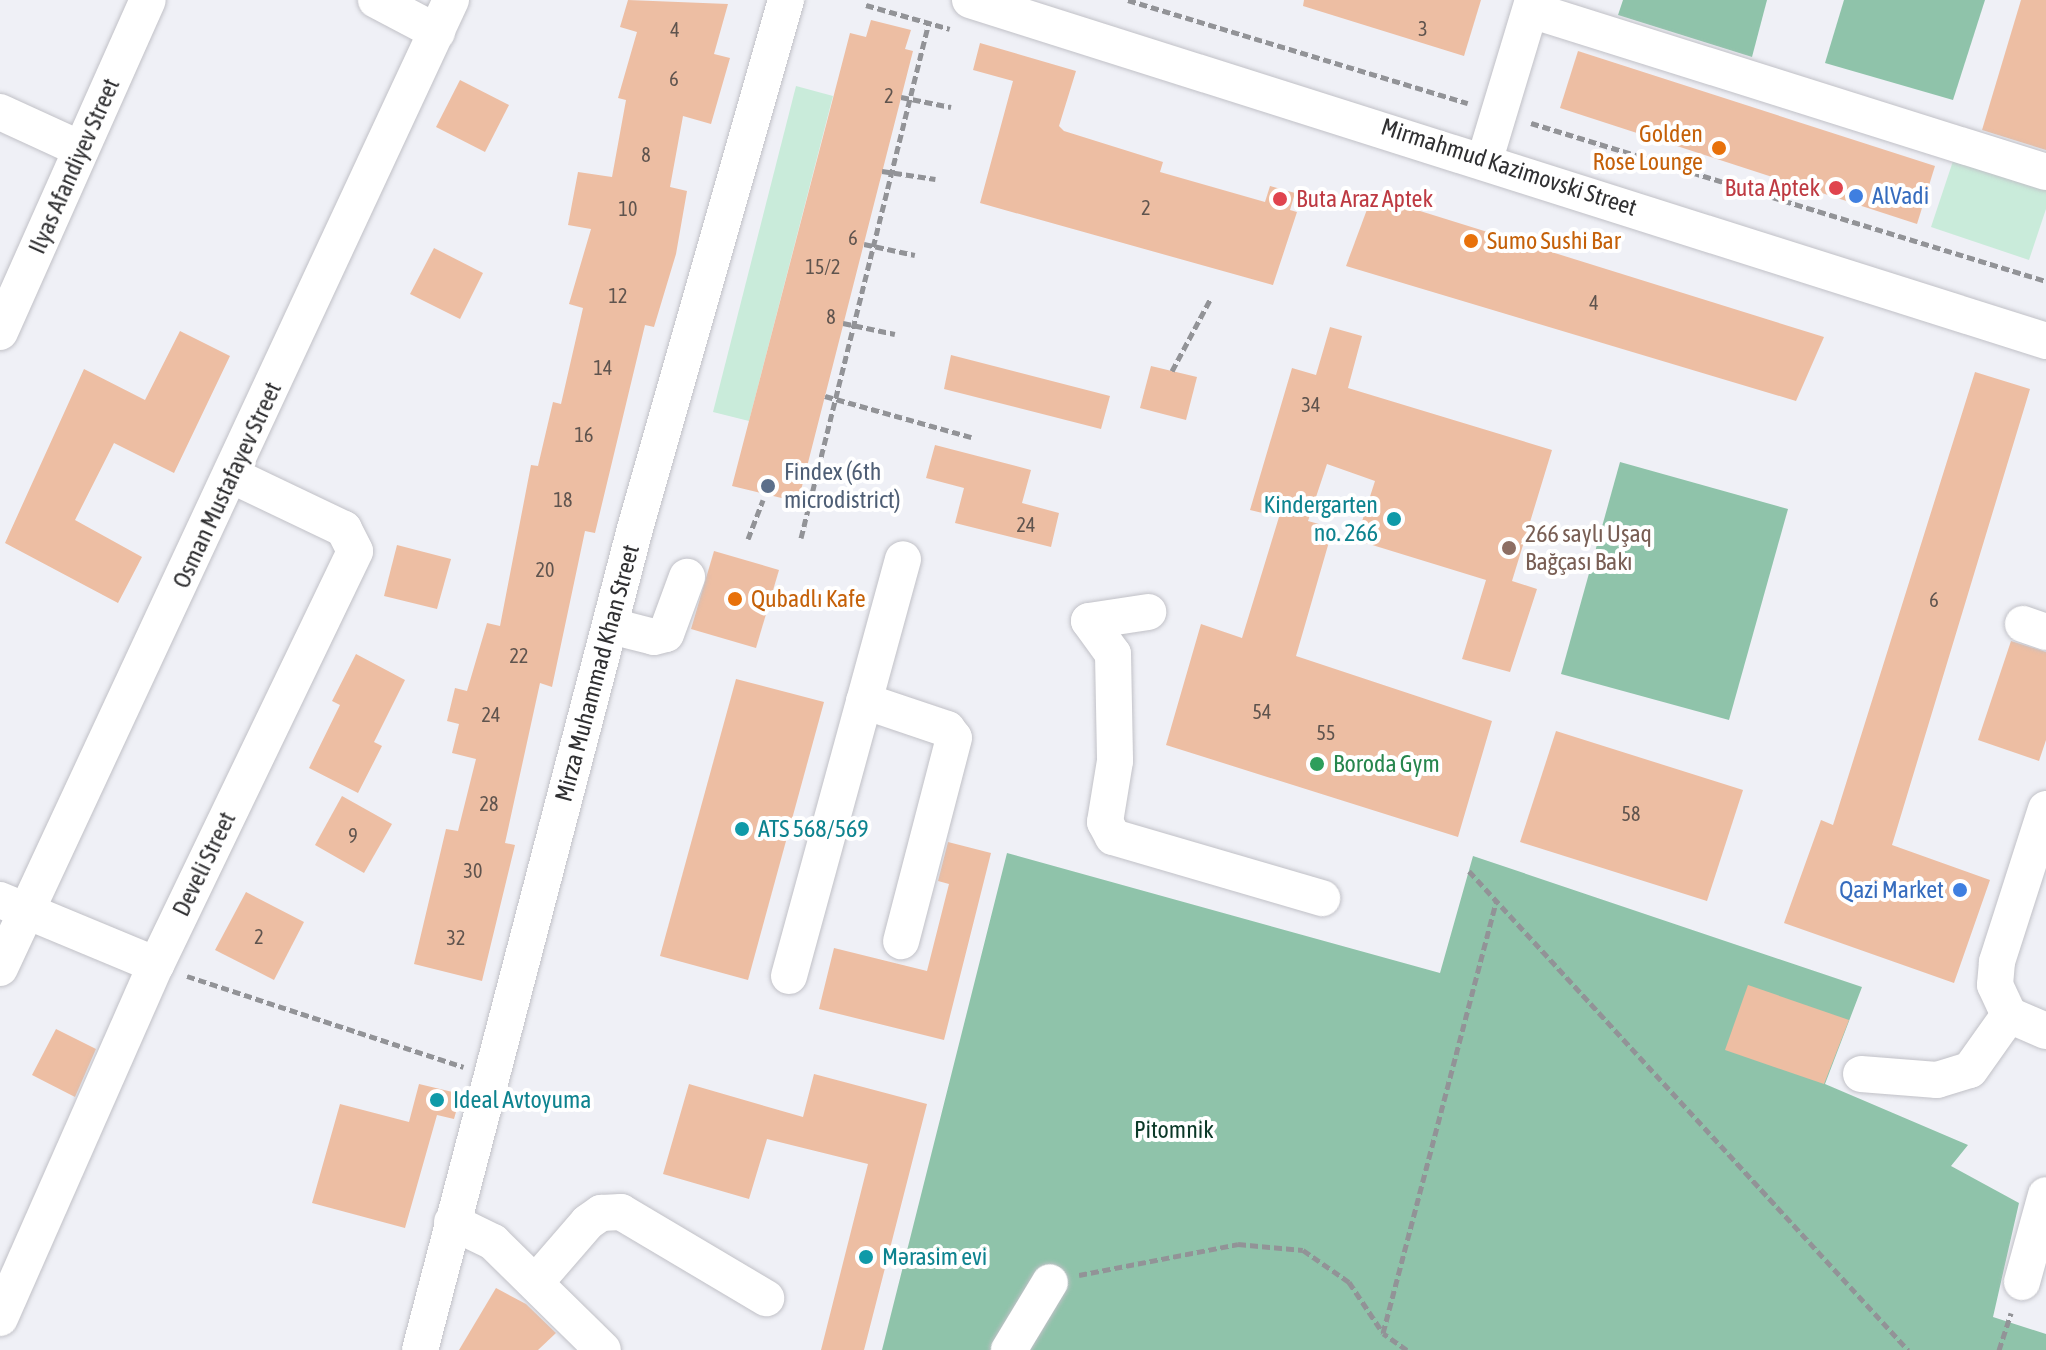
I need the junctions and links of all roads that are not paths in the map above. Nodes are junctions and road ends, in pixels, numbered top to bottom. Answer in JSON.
{"nodes":[{"id":1,"x":148,"y":0,"type":"edge"},
{"id":2,"x":376,"y":0,"type":"edge"},
{"id":3,"x":786,"y":0,"type":"edge"},
{"id":4,"x":970,"y":0,"type":"edge"},
{"id":5,"x":1532,"y":5,"type":"edge"},
{"id":6,"x":444,"y":16,"type":"edge"},
{"id":7,"x":0,"y":112,"type":"edge"},
{"id":8,"x":81,"y":149,"type":"junction"},
{"id":9,"x":1485,"y":159,"type":"junction"},
{"id":10,"x":2046,"y":172,"type":"edge"},
{"id":11,"x":0,"y":332,"type":"edge"},
{"id":12,"x":2046,"y":341,"type":"edge"},
{"id":13,"x":233,"y":476,"type":"junction"},
{"id":14,"x":903,"y":559,"type":"dead end"},
{"id":15,"x":687,"y":577,"type":"dead end"},
{"id":16,"x":1148,"y":612,"type":"dead end"},
{"id":17,"x":611,"y":626,"type":"junction"},
{"id":18,"x":864,"y":701,"type":"junction"},
{"id":19,"x":2046,"y":809,"type":"edge"},
{"id":20,"x":1322,"y":898,"type":"dead end"},
{"id":21,"x":13,"y":906,"type":"edge"},
{"id":22,"x":901,"y":941,"type":"dead end"},
{"id":23,"x":156,"y":965,"type":"junction"},
{"id":24,"x":0,"y":968,"type":"edge"},
{"id":25,"x":789,"y":976,"type":"dead end"},
{"id":26,"x":2009,"y":1015,"type":"junction"},
{"id":27,"x":2046,"y":1031,"type":"edge"},
{"id":28,"x":1861,"y":1074,"type":"dead end"},
{"id":29,"x":2046,"y":1195,"type":"edge"},
{"id":30,"x":452,"y":1222,"type":"junction"},
{"id":31,"x":536,"y":1282,"type":"junction"},
{"id":32,"x":1050,"y":1282,"type":"road end"},
{"id":33,"x":2022,"y":1282,"type":"dead end"},
{"id":34,"x":766,"y":1298,"type":"dead end"},
{"id":35,"x":0,"y":1318,"type":"edge"},
{"id":36,"x":420,"y":1350,"type":"edge"},
{"id":37,"x":603,"y":1350,"type":"edge"},
{"id":38,"x":1009,"y":1350,"type":"edge"}],
"edges":[{"from":1,"to":8,"type":"street","name":"Ilyas Afandiyev Street"},
{"from":2,"to":6,"type":"street"},
{"from":3,"to":17,"type":"street","name":"Mirza Muhammad Khan Street"},
{"from":4,"to":9,"type":"street","name":"Mirmahmud Kazimovski Street"},
{"from":5,"to":9,"type":"street"},
{"from":5,"to":10,"type":"street"},
{"from":6,"to":13,"type":"street","name":"Osman Mustafayev Street"},
{"from":7,"to":8,"type":"street"},
{"from":8,"to":11,"type":"street","name":"Ilyas Afandiyev Street"},
{"from":9,"to":12,"type":"street","name":"Mirmahmud Kazimovski Street"},
{"from":13,"to":21,"type":"street","name":"Osman Mustafayev Street"},
{"from":13,"to":23,"type":"street","name":"Develi Street"},
{"from":14,"to":18,"type":"street"},
{"from":15,"to":17,"type":"street"},
{"from":16,"to":20,"type":"street"},
{"from":17,"to":30,"type":"street","name":"Mirza Muhammad Khan Street"},
{"from":18,"to":22,"type":"street"},
{"from":18,"to":25,"type":"street"},
{"from":19,"to":26,"type":"street"},
{"from":21,"to":23,"type":"street"},
{"from":21,"to":24,"type":"street","name":"Osman Mustafayev Street"},
{"from":23,"to":35,"type":"street","name":"Develi Street"},
{"from":26,"to":27,"type":"street"},
{"from":26,"to":28,"type":"street"},
{"from":29,"to":33,"type":"street"},
{"from":30,"to":31,"type":"street"},
{"from":30,"to":36,"type":"street","name":"Mirza Muhammad Khan Street"},
{"from":31,"to":34,"type":"street"},
{"from":31,"to":37,"type":"street"},
{"from":32,"to":38,"type":"street"}]}
